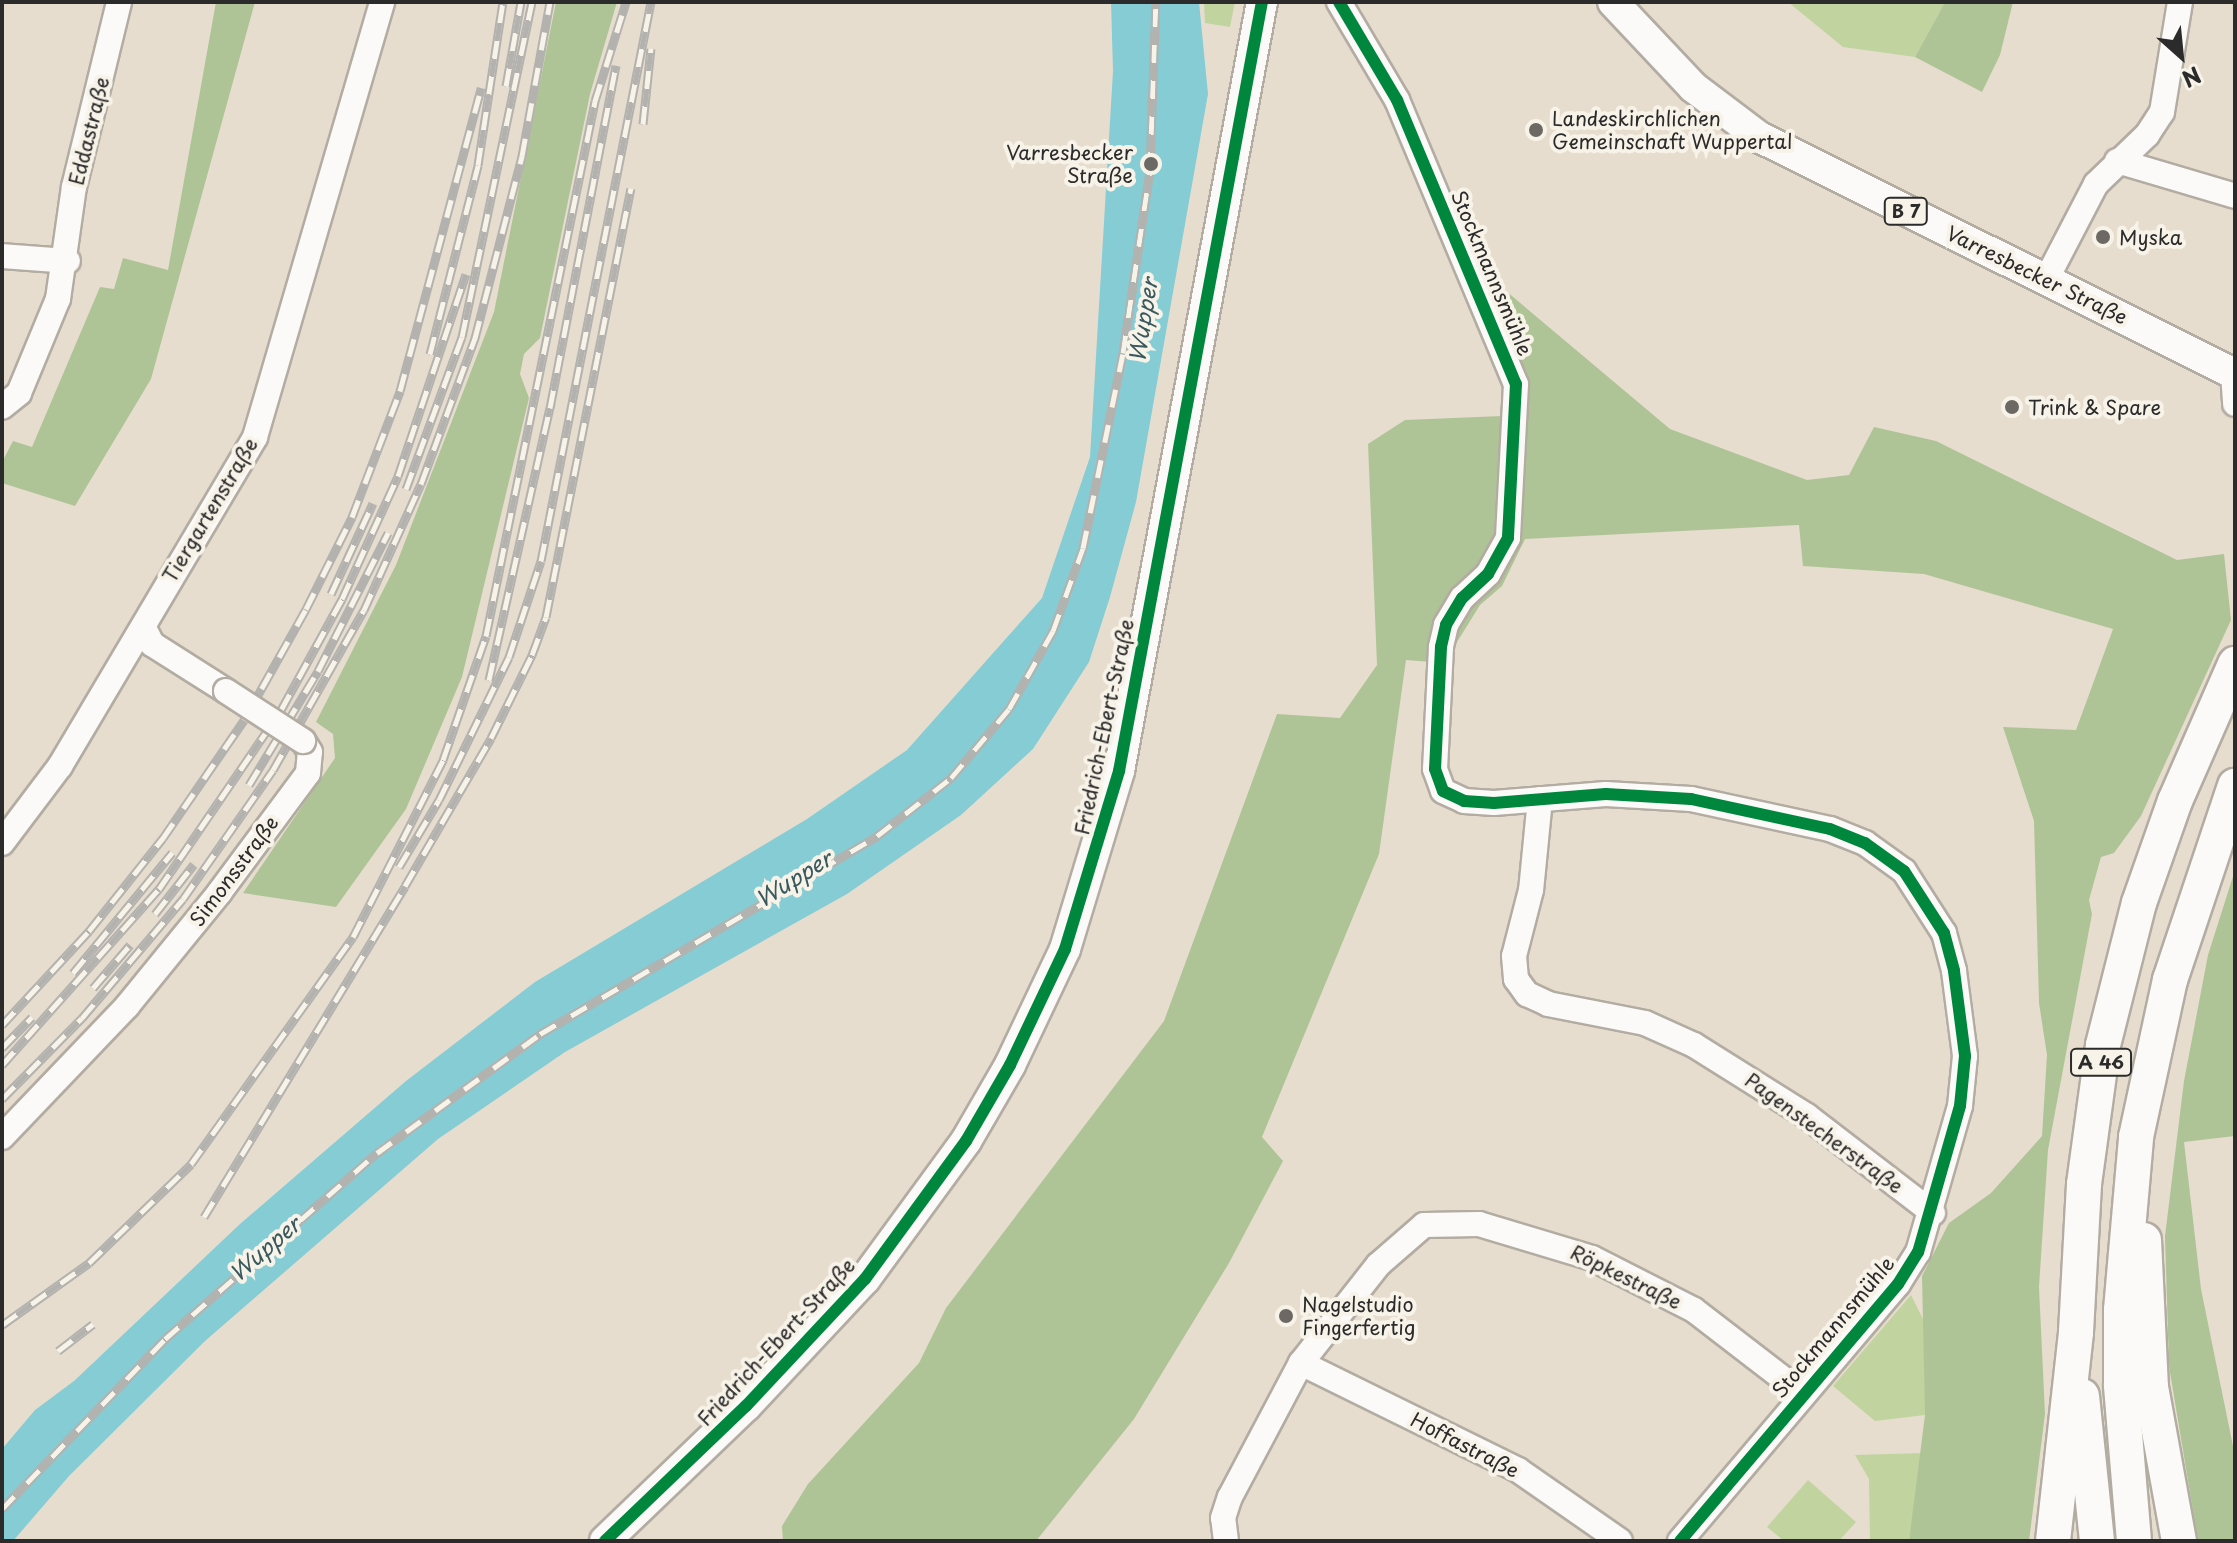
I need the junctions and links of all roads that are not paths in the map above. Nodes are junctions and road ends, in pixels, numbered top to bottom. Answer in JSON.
{"nodes":[{"id":1,"x":119,"y":2,"type":"edge"},
{"id":2,"x":382,"y":2,"type":"edge"},
{"id":3,"x":1262,"y":2,"type":"edge"},
{"id":4,"x":1339,"y":2,"type":"edge"},
{"id":5,"x":1613,"y":2,"type":"edge"},
{"id":6,"x":2180,"y":2,"type":"edge"},
{"id":7,"x":2117,"y":161,"type":"junction"},
{"id":8,"x":2235,"y":196,"type":"edge"},
{"id":9,"x":2,"y":256,"type":"edge"},
{"id":10,"x":68,"y":261,"type":"junction"},
{"id":11,"x":2046,"y":280,"type":"junction"},
{"id":12,"x":2234,"y":374,"type":"edge"},
{"id":13,"x":2235,"y":404,"type":"edge"},
{"id":14,"x":2,"y":407,"type":"edge"},
{"id":15,"x":145,"y":630,"type":"junction"},
{"id":16,"x":2235,"y":664,"type":"edge"},
{"id":17,"x":1540,"y":799,"type":"junction"},
{"id":18,"x":2229,"y":801,"type":"edge"},
{"id":19,"x":2,"y":843,"type":"edge"},
{"id":20,"x":2170,"y":980,"type":"junction"},
{"id":21,"x":2,"y":1137,"type":"edge"},
{"id":22,"x":1933,"y":1213,"type":"junction"},
{"id":23,"x":2076,"y":1332,"type":"junction"},
{"id":24,"x":1301,"y":1363,"type":"junction"},
{"id":25,"x":1803,"y":1394,"type":"junction"},
{"id":26,"x":605,"y":1541,"type":"edge"},
{"id":27,"x":1226,"y":1541,"type":"edge"},
{"id":28,"x":1620,"y":1541,"type":"edge"},
{"id":29,"x":1680,"y":1541,"type":"edge"},
{"id":30,"x":2053,"y":1541,"type":"edge"},
{"id":31,"x":2097,"y":1541,"type":"edge"},
{"id":32,"x":2134,"y":1541,"type":"edge"},
{"id":33,"x":2179,"y":1541,"type":"edge"}],
"edges":[{"from":1,"to":10,"type":"street","name":"Eddastraße"},
{"from":2,"to":15,"type":"street","name":"Tiergartenstraße"},
{"from":3,"to":26,"type":"main road","name":"Friedrich-Ebert-Straße"},
{"from":4,"to":17,"type":"street","name":"Stockmannsmühle"},
{"from":5,"to":11,"type":"main road","name":"Varresbecker Straße","number":"B 7"},
{"from":6,"to":7,"type":"street"},
{"from":7,"to":8,"type":"street"},
{"from":7,"to":11,"type":"street"},
{"from":9,"to":10,"type":"street"},
{"from":10,"to":14,"type":"street","name":"Eddastraße"},
{"from":11,"to":12,"type":"main road","name":"Varresbecker Straße","number":"B 7"},
{"from":12,"to":13,"type":"street"},
{"from":15,"to":19,"type":"street","name":"Tiergartenstraße"},
{"from":15,"to":21,"type":"street","name":"Simonsstraße","bridge":true},
{"from":16,"to":23,"type":"highway","number":"A 46"},
{"from":17,"to":22,"type":"street","name":"Pagenstecherstraße"},
{"from":17,"to":22,"type":"street","name":"Stockmannsmühle"},
{"from":18,"to":20,"type":"highway","number":"A 46"},
{"from":20,"to":32,"type":"highway","number":"A 46"},
{"from":20,"to":33,"type":"highway"},
{"from":22,"to":25,"type":"street","name":"Stockmannsmühle"},
{"from":23,"to":30,"type":"highway"},
{"from":23,"to":31,"type":"highway","number":"A 46"},
{"from":24,"to":25,"type":"street","name":"Röpkestraße"},
{"from":24,"to":27,"type":"street"},
{"from":24,"to":28,"type":"street","name":"Hoffastraße"},
{"from":25,"to":29,"type":"street","name":"Stockmannsmühle"}]}
